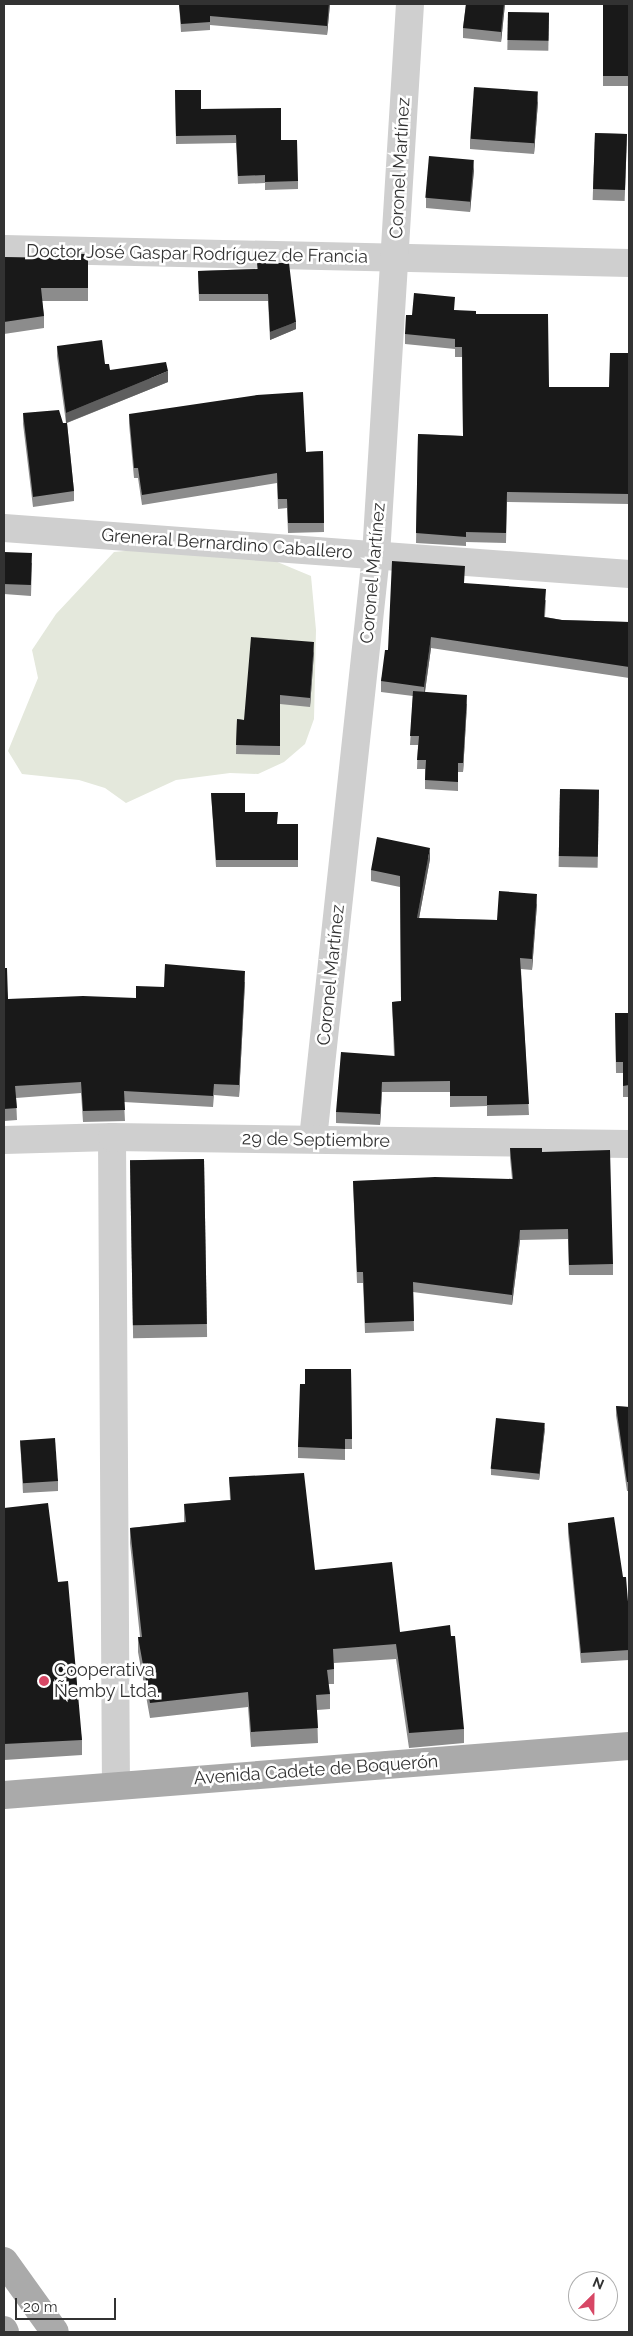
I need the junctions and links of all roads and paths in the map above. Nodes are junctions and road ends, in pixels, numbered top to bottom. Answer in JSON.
{"nodes":[{"id":1,"x":410,"y":4,"type":"edge"},
{"id":2,"x":4,"y":249,"type":"edge"},
{"id":3,"x":394,"y":258,"type":"junction"},
{"id":4,"x":629,"y":263,"type":"edge"},
{"id":5,"x":4,"y":528,"type":"edge"},
{"id":6,"x":376,"y":555,"type":"junction"},
{"id":7,"x":629,"y":574,"type":"edge"},
{"id":8,"x":112,"y":1137,"type":"junction"},
{"id":9,"x":313,"y":1139,"type":"junction"},
{"id":10,"x":4,"y":1140,"type":"edge"},
{"id":11,"x":629,"y":1144,"type":"edge"},
{"id":12,"x":629,"y":1746,"type":"edge"},
{"id":13,"x":116,"y":1786,"type":"junction"},
{"id":14,"x":4,"y":1795,"type":"edge"},
{"id":15,"x":4,"y":2261,"type":"edge"},
{"id":16,"x":55,"y":2332,"type":"edge"}],
"edges":[{"from":1,"to":3,"type":"street","name":"Coronel Martínez"},
{"from":2,"to":3,"type":"street","name":"Doctor José Gaspar Rodríguez de Francia"},
{"from":3,"to":4,"type":"street","name":"Doctor José Gaspar Rodríguez de Francia"},
{"from":3,"to":6,"type":"street","name":"Coronel Martínez"},
{"from":5,"to":6,"type":"street","name":"Greneral Bernardino Caballero"},
{"from":6,"to":7,"type":"street","name":"Greneral Bernardino Caballero"},
{"from":6,"to":9,"type":"street","name":"Coronel Martínez"},
{"from":8,"to":9,"type":"street","name":"29 de Septiembre"},
{"from":8,"to":10,"type":"street","name":"29 de Septiembre"},
{"from":8,"to":13,"type":"street"},
{"from":9,"to":11,"type":"street","name":"29 de Septiembre"},
{"from":12,"to":13,"type":"main road","name":"Avenida Cadete de Boquerón"},
{"from":13,"to":14,"type":"main road","name":"Avenida Cadete de Boquerón"},
{"from":15,"to":16,"type":"main road"}]}
